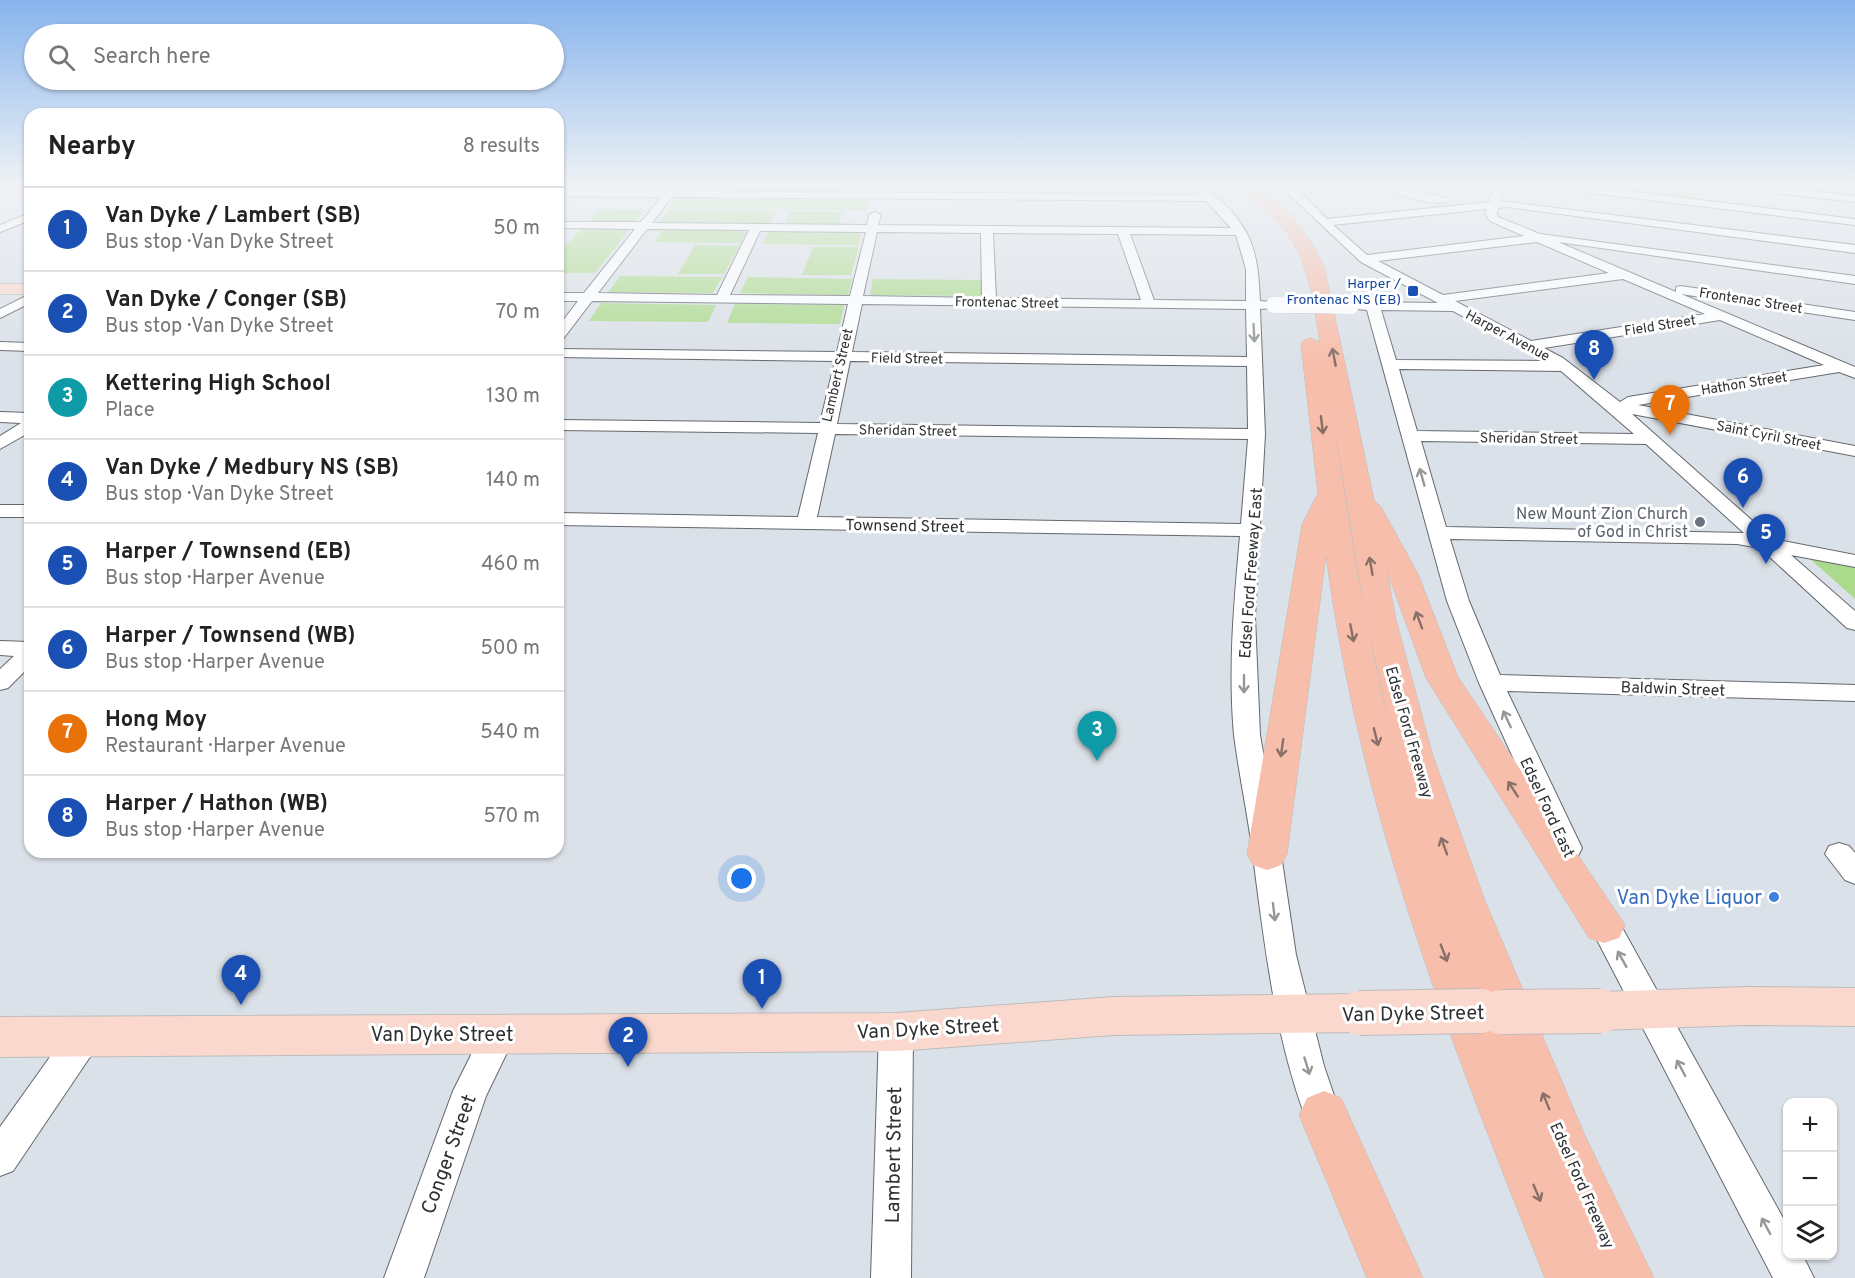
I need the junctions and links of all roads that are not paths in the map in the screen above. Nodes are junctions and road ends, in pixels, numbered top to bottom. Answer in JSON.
{"nodes":[{"id":1,"x":630,"y":244,"type":"edge"},
{"id":2,"x":748,"y":244,"type":"edge"},
{"id":3,"x":868,"y":244,"type":"edge"},
{"id":4,"x":987,"y":244,"type":"edge"},
{"id":5,"x":1128,"y":244,"type":"edge"},
{"id":6,"x":1244,"y":244,"type":"edge"},
{"id":7,"x":1287,"y":244,"type":"edge"},
{"id":8,"x":1304,"y":244,"type":"edge"},
{"id":9,"x":1349,"y":244,"type":"edge"},
{"id":10,"x":1492,"y":244,"type":"edge"},
{"id":11,"x":1552,"y":244,"type":"edge"},
{"id":12,"x":1581,"y":244,"type":"edge"},
{"id":13,"x":1814,"y":244,"type":"edge"},
{"id":14,"x":1855,"y":249,"type":"edge"},
{"id":15,"x":1365,"y":259,"type":"junction"},
{"id":16,"x":1623,"y":275,"type":"junction"},
{"id":17,"x":1855,"y":280,"type":"edge"},
{"id":18,"x":1647,"y":284,"type":"junction"},
{"id":19,"x":0,"y":289,"type":"edge"},
{"id":20,"x":24,"y":289,"type":"edge"},
{"id":21,"x":564,"y":297,"type":"edge"},
{"id":22,"x":588,"y":297,"type":"junction"},
{"id":23,"x":722,"y":298,"type":"junction"},
{"id":24,"x":855,"y":300,"type":"junction"},
{"id":25,"x":24,"y":301,"type":"edge"},
{"id":26,"x":989,"y":302,"type":"junction"},
{"id":27,"x":1149,"y":303,"type":"junction"},
{"id":28,"x":1448,"y":303,"type":"junction"},
{"id":29,"x":1253,"y":305,"type":"junction"},
{"id":30,"x":1373,"y":306,"type":"junction"},
{"id":31,"x":0,"y":314,"type":"edge"},
{"id":32,"x":1721,"y":316,"type":"junction"},
{"id":33,"x":1855,"y":316,"type":"edge"},
{"id":34,"x":564,"y":328,"type":"edge"},
{"id":35,"x":0,"y":346,"type":"edge"},
{"id":36,"x":1528,"y":346,"type":"junction"},
{"id":37,"x":24,"y":347,"type":"edge"},
{"id":38,"x":1806,"y":351,"type":"junction"},
{"id":39,"x":564,"y":354,"type":"edge"},
{"id":40,"x":841,"y":358,"type":"junction"},
{"id":41,"x":1855,"y":359,"type":"edge"},
{"id":42,"x":1256,"y":362,"type":"junction"},
{"id":43,"x":1390,"y":364,"type":"junction"},
{"id":44,"x":1565,"y":366,"type":"junction"},
{"id":45,"x":1848,"y":370,"type":"edge"},
{"id":46,"x":1612,"y":405,"type":"junction"},
{"id":47,"x":0,"y":417,"type":"edge"},
{"id":48,"x":24,"y":418,"type":"edge"},
{"id":49,"x":564,"y":425,"type":"edge"},
{"id":50,"x":24,"y":428,"type":"edge"},
{"id":51,"x":825,"y":429,"type":"junction"},
{"id":52,"x":1257,"y":434,"type":"junction"},
{"id":53,"x":1410,"y":436,"type":"junction"},
{"id":54,"x":1648,"y":439,"type":"junction"},
{"id":55,"x":0,"y":444,"type":"edge"},
{"id":56,"x":1853,"y":450,"type":"edge"},
{"id":57,"x":1344,"y":492,"type":"junction"},
{"id":58,"x":0,"y":511,"type":"edge"},
{"id":59,"x":24,"y":511,"type":"edge"},
{"id":60,"x":564,"y":519,"type":"edge"},
{"id":61,"x":806,"y":523,"type":"junction"},
{"id":62,"x":1252,"y":530,"type":"junction"},
{"id":63,"x":1438,"y":533,"type":"junction"},
{"id":64,"x":1764,"y":542,"type":"junction"},
{"id":65,"x":1855,"y":561,"type":"edge"},
{"id":66,"x":1855,"y":624,"type":"edge"},
{"id":67,"x":0,"y":648,"type":"edge"},
{"id":68,"x":24,"y":650,"type":"edge"},
{"id":69,"x":24,"y":657,"type":"edge"},
{"id":70,"x":0,"y":682,"type":"edge"},
{"id":71,"x":1491,"y":683,"type":"junction"},
{"id":72,"x":1855,"y":693,"type":"edge"},
{"id":73,"x":1267,"y":854,"type":"junction"},
{"id":74,"x":1604,"y":925,"type":"junction"},
{"id":75,"x":1855,"y":1007,"type":"edge"},
{"id":76,"x":1650,"y":1010,"type":"junction"},
{"id":77,"x":1294,"y":1015,"type":"junction"},
{"id":78,"x":896,"y":1032,"type":"junction"},
{"id":79,"x":499,"y":1034,"type":"junction"},
{"id":80,"x":0,"y":1037,"type":"edge"},
{"id":81,"x":84,"y":1037,"type":"junction"},
{"id":82,"x":1324,"y":1115,"type":"junction"},
{"id":83,"x":0,"y":1158,"type":"edge"},
{"id":84,"x":405,"y":1278,"type":"edge"},
{"id":85,"x":891,"y":1278,"type":"edge"},
{"id":86,"x":1374,"y":1278,"type":"edge"},
{"id":87,"x":1395,"y":1278,"type":"edge"},
{"id":88,"x":1573,"y":1278,"type":"edge"},
{"id":89,"x":1626,"y":1278,"type":"edge"},
{"id":90,"x":1794,"y":1278,"type":"edge"}],
"edges":[{"from":1,"to":22,"type":"street"},
{"from":2,"to":23,"type":"street"},
{"from":3,"to":24,"type":"street","name":"Lambert Street"},
{"from":4,"to":26,"type":"street"},
{"from":5,"to":27,"type":"street"},
{"from":6,"to":29,"type":"street"},
{"from":7,"to":57,"type":"highway","name":"Edsel Ford Freeway","one_way":true},
{"from":57,"to":8,"type":"highway","name":"Edsel Ford Freeway","one_way":true},
{"from":9,"to":15,"type":"street","name":"Harper Avenue"},
{"from":10,"to":15,"type":"street"},
{"from":11,"to":16,"type":"street"},
{"from":12,"to":17,"type":"street"},
{"from":13,"to":14,"type":"street"},
{"from":15,"to":28,"type":"street","name":"Harper Avenue"},
{"from":16,"to":18,"type":"street"},
{"from":16,"to":28,"type":"street","name":"Frontenac Street"},
{"from":18,"to":32,"type":"street"},
{"from":18,"to":33,"type":"street","name":"Frontenac Street"},
{"from":19,"to":20,"type":"main road"},
{"from":21,"to":22,"type":"street","name":"Frontenac Street"},
{"from":22,"to":23,"type":"street","name":"Frontenac Street"},
{"from":22,"to":34,"type":"street"},
{"from":23,"to":24,"type":"street","name":"Frontenac Street"},
{"from":24,"to":26,"type":"street","name":"Frontenac Street"},
{"from":24,"to":40,"type":"street","name":"Lambert Street"},
{"from":25,"to":31,"type":"street"},
{"from":26,"to":27,"type":"street","name":"Frontenac Street"},
{"from":27,"to":29,"type":"street","name":"Frontenac Street"},
{"from":28,"to":30,"type":"street","name":"Frontenac Street"},
{"from":28,"to":36,"type":"street","name":"Harper Avenue"},
{"from":29,"to":30,"type":"street","name":"Frontenac Street","bridge":true},
{"from":29,"to":42,"type":"street","name":"Edsel Ford Freeway East","one_way":true},
{"from":30,"to":43,"type":"street","name":"Edsel Ford East"},
{"from":32,"to":36,"type":"street","name":"Field Street"},
{"from":32,"to":38,"type":"street"},
{"from":35,"to":37,"type":"street"},
{"from":36,"to":44,"type":"street","name":"Harper Avenue"},
{"from":38,"to":41,"type":"street"},
{"from":38,"to":45,"type":"street"},
{"from":39,"to":40,"type":"street","name":"Field Street"},
{"from":40,"to":42,"type":"street","name":"Field Street"},
{"from":40,"to":51,"type":"street","name":"Lambert Street"},
{"from":42,"to":52,"type":"street","name":"Edsel Ford Freeway East"},
{"from":43,"to":44,"type":"street"},
{"from":43,"to":53,"type":"street","name":"Edsel Ford East"},
{"from":44,"to":46,"type":"street","name":"Harper Avenue"},
{"from":45,"to":46,"type":"street","name":"Hathon Street"},
{"from":46,"to":54,"type":"street","name":"Harper Avenue"},
{"from":46,"to":56,"type":"street","name":"Saint Cyril Street"},
{"from":47,"to":48,"type":"street"},
{"from":49,"to":51,"type":"street","name":"Sheridan Street"},
{"from":50,"to":55,"type":"street"},
{"from":51,"to":52,"type":"street","name":"Sheridan Street"},
{"from":51,"to":61,"type":"street","name":"Lambert Street"},
{"from":52,"to":62,"type":"street","name":"Edsel Ford Freeway East"},
{"from":53,"to":54,"type":"street","name":"Sheridan Street"},
{"from":63,"to":53,"type":"street","name":"Edsel Ford East","one_way":true},
{"from":54,"to":64,"type":"street","name":"Harper Avenue"},
{"from":57,"to":73,"type":"highway","one_way":true},
{"from":74,"to":57,"type":"highway","one_way":true},
{"from":57,"to":88,"type":"highway","name":"Edsel Ford Freeway","one_way":true},
{"from":89,"to":57,"type":"highway","name":"Edsel Ford Freeway","one_way":true},
{"from":58,"to":59,"type":"street"},
{"from":60,"to":61,"type":"street","name":"Townsend Street"},
{"from":61,"to":62,"type":"street","name":"Townsend Street"},
{"from":62,"to":73,"type":"street","name":"Edsel Ford Freeway East","one_way":true},
{"from":63,"to":64,"type":"street"},
{"from":63,"to":71,"type":"street","name":"Edsel Ford East"},
{"from":64,"to":65,"type":"street"},
{"from":64,"to":66,"type":"street","name":"Harper Avenue"},
{"from":67,"to":68,"type":"street"},
{"from":69,"to":70,"type":"street"},
{"from":71,"to":72,"type":"street","name":"Baldwin Street"},
{"from":74,"to":71,"type":"street","name":"Edsel Ford East","one_way":true},
{"from":73,"to":77,"type":"street","name":"Edsel Ford Freeway East","one_way":true},
{"from":76,"to":74,"type":"street","name":"Edsel Ford East","one_way":true},
{"from":75,"to":76,"type":"main road","name":"Van Dyke Street"},
{"from":76,"to":77,"type":"main road","name":"Van Dyke Street","bridge":true},
{"from":90,"to":76,"type":"street","name":"Edsel Ford East","one_way":true},
{"from":77,"to":78,"type":"main road","name":"Van Dyke Street"},
{"from":77,"to":82,"type":"street","name":"Edsel Ford Freeway East","one_way":true},
{"from":78,"to":79,"type":"main road","name":"Van Dyke Street"},
{"from":78,"to":85,"type":"street","name":"Lambert Street"},
{"from":79,"to":81,"type":"main road","name":"Van Dyke Street"},
{"from":79,"to":84,"type":"street","name":"Conger Street"},
{"from":80,"to":81,"type":"main road","name":"Van Dyke Street"},
{"from":81,"to":83,"type":"street"},
{"from":82,"to":86,"type":"street"},
{"from":82,"to":87,"type":"highway"}]}
